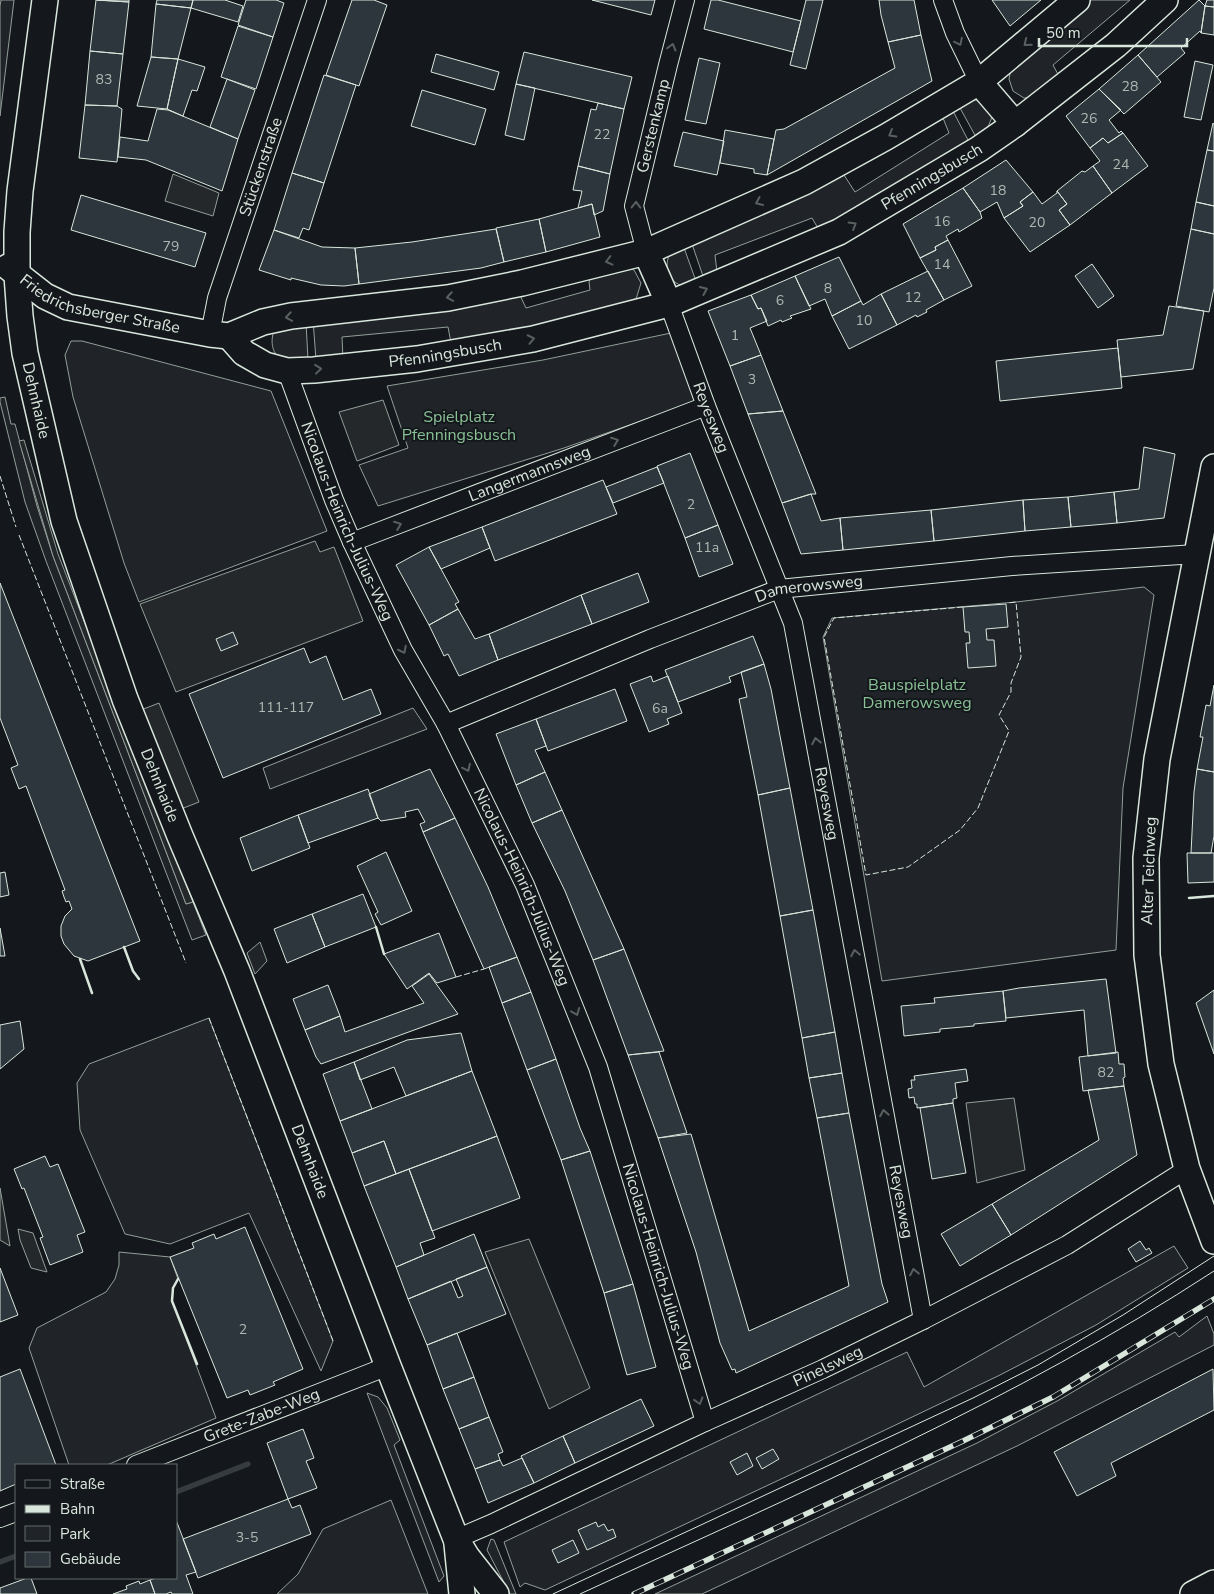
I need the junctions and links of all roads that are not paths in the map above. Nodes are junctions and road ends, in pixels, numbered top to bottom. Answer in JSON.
{"nodes":[{"id":1,"x":45,"y":0,"type":"edge"},
{"id":2,"x":317,"y":0,"type":"edge"},
{"id":3,"x":685,"y":0,"type":"edge"},
{"id":4,"x":943,"y":0,"type":"edge"},
{"id":5,"x":1076,"y":0,"type":"edge"},
{"id":6,"x":1165,"y":0,"type":"edge"},
{"id":7,"x":979,"y":82,"type":"junction"},
{"id":8,"x":1015,"y":124,"type":"junction"},
{"id":9,"x":646,"y":252,"type":"junction"},
{"id":10,"x":8,"y":267,"type":"edge"},
{"id":11,"x":669,"y":304,"type":"junction"},
{"id":12,"x":219,"y":335,"type":"junction"},
{"id":13,"x":287,"y":371,"type":"junction"},
{"id":14,"x":706,"y":406,"type":"junction"},
{"id":15,"x":1214,"y":467,"type":"edge"},
{"id":16,"x":352,"y":542,"type":"junction"},
{"id":17,"x":1196,"y":554,"type":"junction"},
{"id":18,"x":780,"y":590,"type":"junction"},
{"id":19,"x":446,"y":724,"type":"junction"},
{"id":20,"x":1187,"y":1169,"type":"junction"},
{"id":21,"x":1214,"y":1241,"type":"edge"},
{"id":22,"x":923,"y":1320,"type":"junction"},
{"id":23,"x":388,"y":1366,"type":"junction"},
{"id":24,"x":705,"y":1422,"type":"junction"},
{"id":25,"x":139,"y":1464,"type":"edge"},
{"id":26,"x":15,"y":1512,"type":"edge"},
{"id":27,"x":0,"y":1518,"type":"edge"},
{"id":28,"x":456,"y":1539,"type":"junction"},
{"id":29,"x":1214,"y":1583,"type":"edge"},
{"id":30,"x":462,"y":1594,"type":"edge"},
{"id":31,"x":496,"y":1594,"type":"edge"},
{"id":32,"x":1193,"y":1594,"type":"edge"}],
"edges":[{"from":1,"to":10,"type":"street","name":"Dehnhaide"},
{"from":2,"to":12,"type":"street","name":"Stückenstraße"},
{"from":9,"to":3,"type":"street","name":"Gerstenkamp","one_way":true},
{"from":4,"to":7,"type":"street","one_way":true},
{"from":5,"to":7,"type":"street","one_way":true},
{"from":6,"to":8,"type":"street","name":"Pfenningsbusch"},
{"from":7,"to":8,"type":"street"},
{"from":7,"to":9,"type":"street","one_way":true},
{"from":11,"to":8,"type":"street","name":"Pfenningsbusch","one_way":true},
{"from":9,"to":11,"type":"street"},
{"from":9,"to":12,"type":"street","one_way":true},
{"from":10,"to":12,"type":"street","name":"Friedrichsberger Straße"},
{"from":10,"to":23,"type":"street","name":"Dehnhaide"},
{"from":13,"to":11,"type":"street","name":"Pfenningsbusch","one_way":true},
{"from":11,"to":14,"type":"street","name":"Reyesweg"},
{"from":12,"to":13,"type":"street","name":"Pfenningsbusch"},
{"from":13,"to":16,"type":"street","name":"Nicolaus-Heinrich-Julius-Weg"},
{"from":16,"to":14,"type":"street","name":"Langermannsweg","one_way":true},
{"from":14,"to":18,"type":"street","name":"Reyesweg"},
{"from":15,"to":17,"type":"street","name":"Alter Teichweg"},
{"from":16,"to":19,"type":"street","name":"Nicolaus-Heinrich-Julius-Weg","one_way":true},
{"from":17,"to":18,"type":"street","name":"Damerowsweg"},
{"from":17,"to":20,"type":"street","name":"Alter Teichweg"},
{"from":18,"to":19,"type":"street","name":"Damerowsweg"},
{"from":22,"to":18,"type":"street","name":"Reyesweg","one_way":true},
{"from":19,"to":24,"type":"street","name":"Nicolaus-Heinrich-Julius-Weg","one_way":true},
{"from":20,"to":21,"type":"street","name":"Alter Teichweg"},
{"from":20,"to":22,"type":"street","name":"Pinelsweg"},
{"from":22,"to":24,"type":"street","name":"Pinelsweg"},
{"from":23,"to":25,"type":"street","name":"Grete-Zabe-Weg"},
{"from":23,"to":28,"type":"street","name":"Dehnhaide"},
{"from":24,"to":28,"type":"street","name":"Pinelsweg"},
{"from":26,"to":27,"type":"street"},
{"from":28,"to":30,"type":"street","name":"Dehnhaide"},
{"from":28,"to":31,"type":"street","name":"Dehnhaide"},
{"from":29,"to":32,"type":"street"}]}
